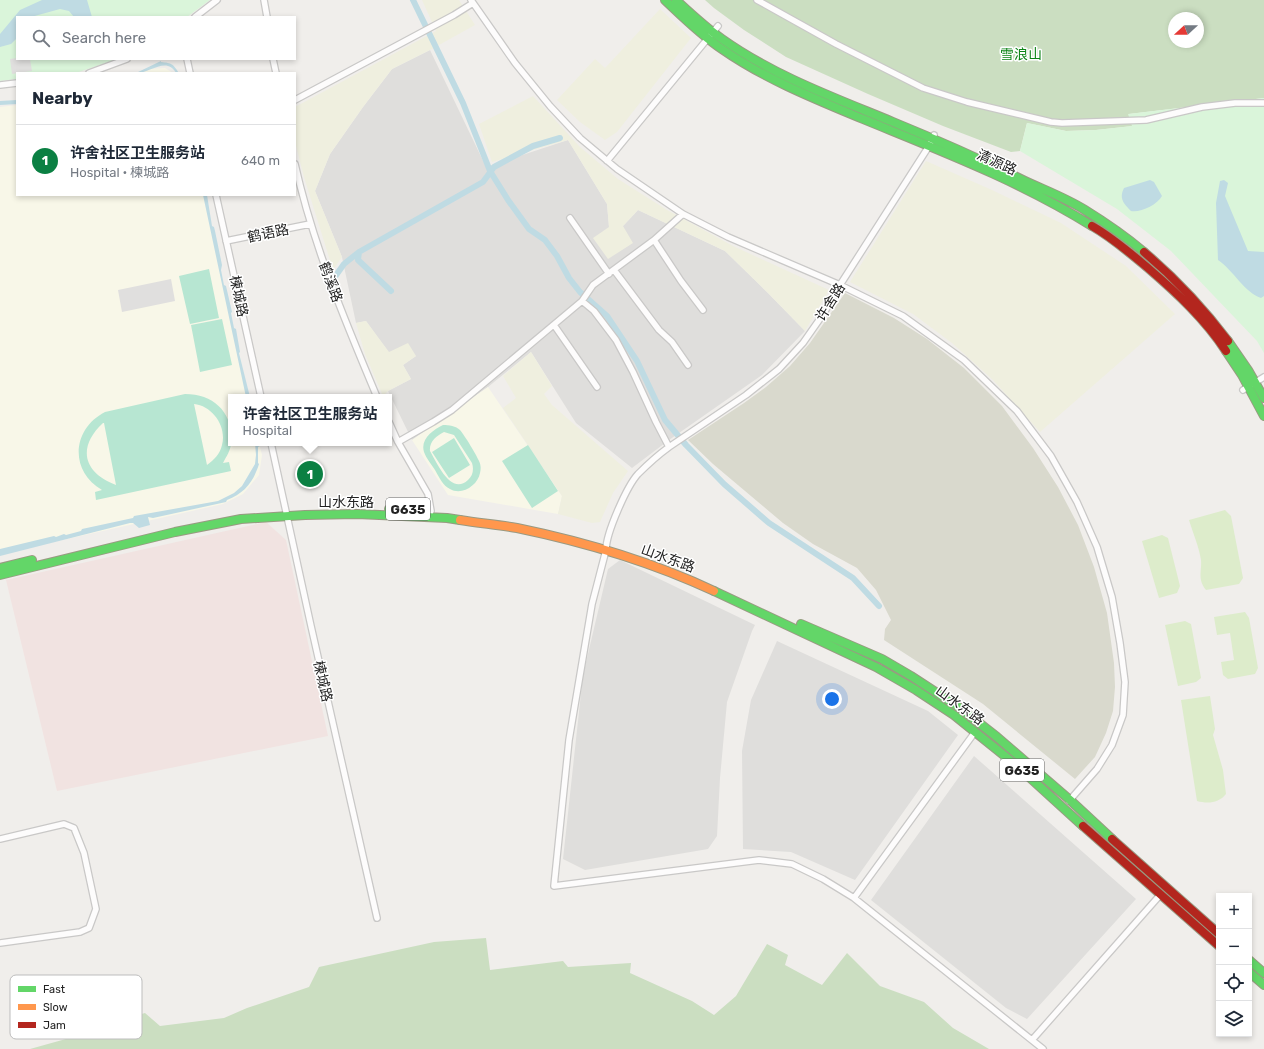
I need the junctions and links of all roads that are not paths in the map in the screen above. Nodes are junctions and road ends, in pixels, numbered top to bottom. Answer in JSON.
{"nodes":[{"id":1,"x":218,"y":0,"type":"edge"},
{"id":2,"x":264,"y":0,"type":"edge"},
{"id":3,"x":665,"y":0,"type":"edge"},
{"id":4,"x":676,"y":0,"type":"edge"},
{"id":5,"x":757,"y":0,"type":"edge"},
{"id":6,"x":472,"y":2,"type":"edge"},
{"id":7,"x":196,"y":16,"type":"edge"},
{"id":8,"x":267,"y":16,"type":"edge"},
{"id":9,"x":718,"y":26,"type":"dead end"},
{"id":10,"x":710,"y":36,"type":"junction"},
{"id":11,"x":124,"y":60,"type":"edge"},
{"id":12,"x":187,"y":60,"type":"edge"},
{"id":13,"x":274,"y":60,"type":"edge"},
{"id":14,"x":93,"y":72,"type":"edge"},
{"id":15,"x":190,"y":72,"type":"edge"},
{"id":16,"x":276,"y":72,"type":"edge"},
{"id":17,"x":16,"y":83,"type":"edge"},
{"id":18,"x":0,"y":85,"type":"edge"},
{"id":19,"x":296,"y":99,"type":"edge"},
{"id":20,"x":1264,"y":103,"type":"edge"},
{"id":21,"x":932,"y":140,"type":"junction"},
{"id":22,"x":607,"y":161,"type":"junction"},
{"id":23,"x":296,"y":168,"type":"edge"},
{"id":24,"x":216,"y":196,"type":"edge"},
{"id":25,"x":683,"y":214,"type":"junction"},
{"id":26,"x":570,"y":218,"type":"dead end"},
{"id":27,"x":310,"y":224,"type":"junction"},
{"id":28,"x":654,"y":240,"type":"junction"},
{"id":29,"x":226,"y":241,"type":"junction"},
{"id":30,"x":611,"y":272,"type":"junction"},
{"id":31,"x":840,"y":285,"type":"junction"},
{"id":32,"x":582,"y":301,"type":"junction"},
{"id":33,"x":703,"y":310,"type":"dead end"},
{"id":34,"x":554,"y":324,"type":"junction"},
{"id":35,"x":688,"y":365,"type":"dead end"},
{"id":36,"x":1264,"y":377,"type":"edge"},
{"id":37,"x":597,"y":386,"type":"dead end"},
{"id":38,"x":1249,"y":387,"type":"junction"},
{"id":39,"x":260,"y":394,"type":"edge"},
{"id":40,"x":377,"y":394,"type":"edge"},
{"id":41,"x":1264,"y":398,"type":"edge"},
{"id":42,"x":1264,"y":416,"type":"edge"},
{"id":43,"x":392,"y":429,"type":"edge"},
{"id":44,"x":398,"y":442,"type":"junction"},
{"id":45,"x":272,"y":446,"type":"edge"},
{"id":46,"x":671,"y":446,"type":"junction"},
{"id":47,"x":287,"y":513,"type":"junction"},
{"id":48,"x":430,"y":514,"type":"junction"},
{"id":49,"x":606,"y":547,"type":"junction"},
{"id":50,"x":0,"y":568,"type":"edge"},
{"id":51,"x":0,"y":575,"type":"edge"},
{"id":52,"x":976,"y":732,"type":"junction"},
{"id":53,"x":1070,"y":800,"type":"junction"},
{"id":54,"x":1063,"y":806,"type":"junction"},
{"id":55,"x":0,"y":839,"type":"edge"},
{"id":56,"x":1161,"y":894,"type":"junction"},
{"id":57,"x":854,"y":898,"type":"junction"},
{"id":58,"x":377,"y":918,"type":"dead end"},
{"id":59,"x":1216,"y":931,"type":"edge"},
{"id":60,"x":0,"y":943,"type":"edge"},
{"id":61,"x":1216,"y":943,"type":"edge"},
{"id":62,"x":1252,"y":963,"type":"edge"},
{"id":63,"x":1264,"y":973,"type":"edge"},
{"id":64,"x":1252,"y":975,"type":"edge"},
{"id":65,"x":1264,"y":985,"type":"edge"},
{"id":66,"x":1032,"y":1040,"type":"junction"},
{"id":67,"x":1044,"y":1049,"type":"edge"}],
"edges":[{"from":1,"to":7,"type":"street"},
{"from":2,"to":8,"type":"street"},
{"from":3,"to":10,"type":"main road","name":"清源路"},
{"from":4,"to":10,"type":"main road","name":"清源路"},
{"from":5,"to":20,"type":"street"},
{"from":6,"to":19,"type":"street"},
{"from":6,"to":22,"type":"street"},
{"from":9,"to":10,"type":"street"},
{"from":10,"to":21,"type":"main road","name":"清源路"},
{"from":10,"to":22,"type":"street"},
{"from":11,"to":14,"type":"street"},
{"from":12,"to":15,"type":"street"},
{"from":13,"to":16,"type":"street"},
{"from":17,"to":18,"type":"street"},
{"from":21,"to":31,"type":"street","name":"许舍路"},
{"from":21,"to":38,"type":"main road","name":"清源路"},
{"from":22,"to":25,"type":"street"},
{"from":23,"to":27,"type":"street","name":"鹤溪路"},
{"from":24,"to":29,"type":"street","name":"楝城路"},
{"from":25,"to":28,"type":"street"},
{"from":25,"to":31,"type":"street"},
{"from":26,"to":30,"type":"street"},
{"from":27,"to":29,"type":"street","name":"鹤语路"},
{"from":27,"to":40,"type":"street","name":"鹤溪路"},
{"from":28,"to":30,"type":"street"},
{"from":28,"to":33,"type":"street"},
{"from":29,"to":39,"type":"street","name":"楝城路"},
{"from":30,"to":32,"type":"street"},
{"from":30,"to":35,"type":"street"},
{"from":31,"to":46,"type":"street","name":"许舍路"},
{"from":31,"to":53,"type":"street"},
{"from":32,"to":34,"type":"street"},
{"from":32,"to":46,"type":"street"},
{"from":34,"to":37,"type":"street"},
{"from":34,"to":44,"type":"street"},
{"from":36,"to":38,"type":"street"},
{"from":38,"to":41,"type":"main road","name":"清源路"},
{"from":38,"to":42,"type":"main road","name":"清源路"},
{"from":43,"to":44,"type":"street"},
{"from":44,"to":48,"type":"street"},
{"from":45,"to":47,"type":"street","name":"楝城路"},
{"from":46,"to":49,"type":"street","name":"许舍路"},
{"from":47,"to":48,"type":"main road","name":"山水东路","number":"G635"},
{"from":47,"to":50,"type":"main road","name":"山水东路","number":"G635"},
{"from":47,"to":51,"type":"main road","name":"山水东路","number":"G635"},
{"from":47,"to":58,"type":"street","name":"楝城路"},
{"from":48,"to":49,"type":"main road","name":"山水东路","number":"G635"},
{"from":49,"to":52,"type":"main road","name":"山水东路","number":"G635"},
{"from":49,"to":53,"type":"main road","name":"山水东路","number":"G635"},
{"from":49,"to":57,"type":"street","name":"许舍路"},
{"from":52,"to":54,"type":"main road","name":"山水东路","number":"G635"},
{"from":52,"to":57,"type":"street"},
{"from":53,"to":54,"type":"street"},
{"from":53,"to":59,"type":"main road","name":"山水东路","number":"G635"},
{"from":54,"to":56,"type":"main road","name":"山水东路","number":"G635"},
{"from":55,"to":60,"type":"street"},
{"from":56,"to":61,"type":"main road","name":"山水东路","number":"G635"},
{"from":56,"to":66,"type":"street"},
{"from":57,"to":66,"type":"street"},
{"from":62,"to":63,"type":"main road"},
{"from":64,"to":65,"type":"main road"},
{"from":66,"to":67,"type":"street"}]}
